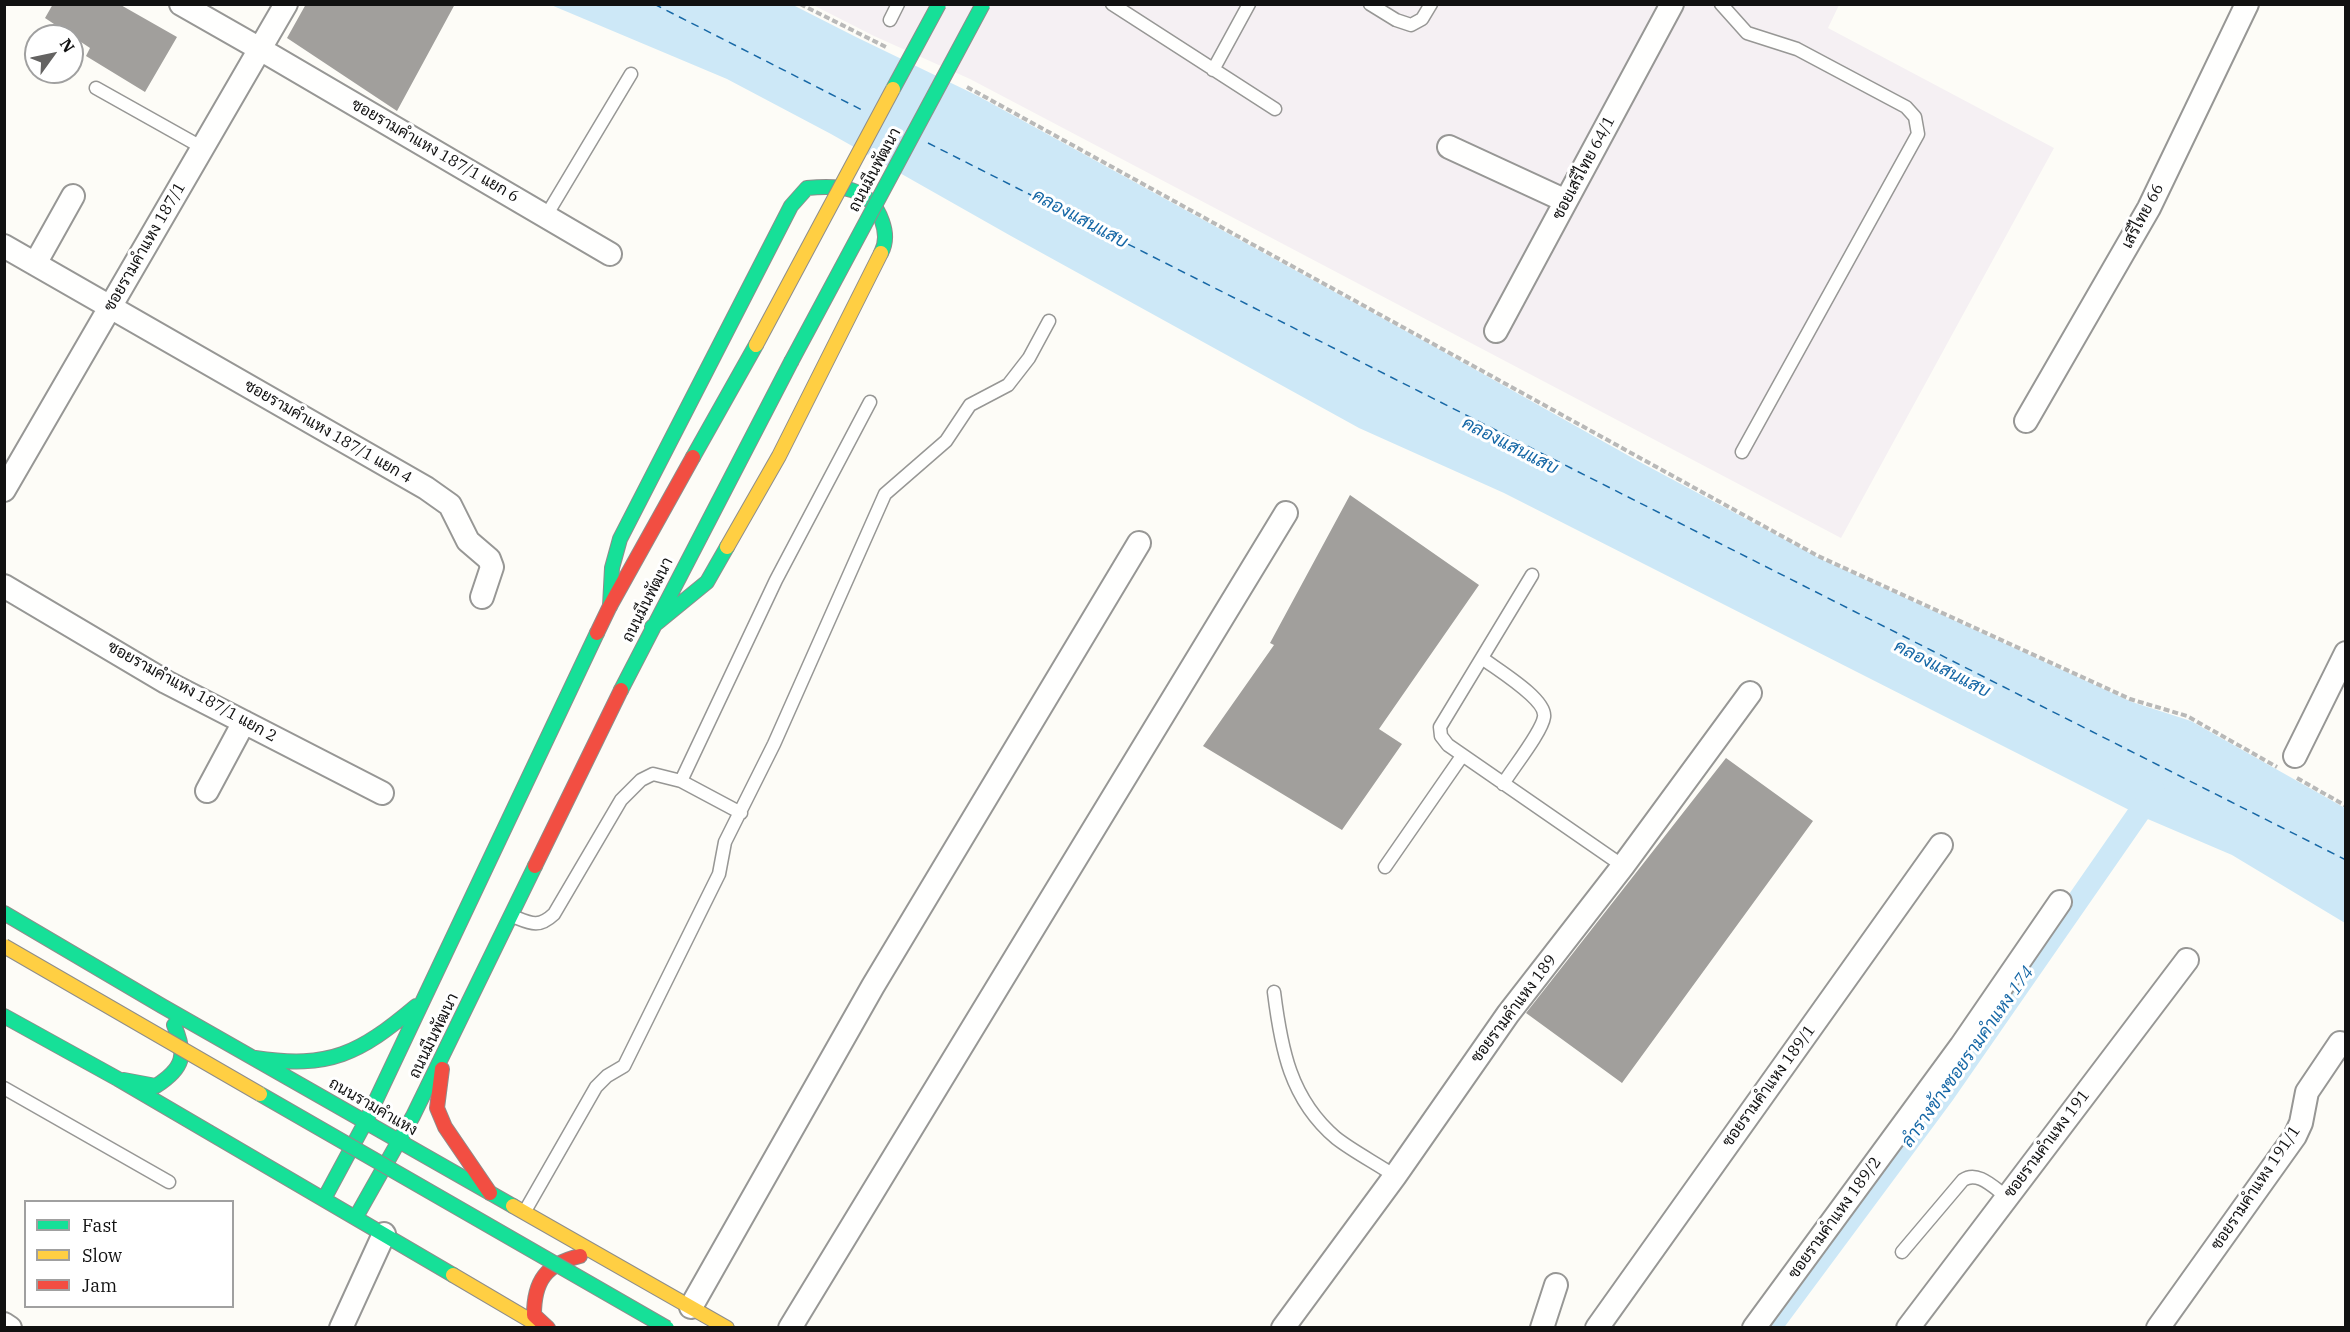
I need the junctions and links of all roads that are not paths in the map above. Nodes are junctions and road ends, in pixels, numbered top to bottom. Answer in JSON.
{"nodes":[{"id":1,"x":181,"y":4,"type":"edge"},
{"id":2,"x":286,"y":4,"type":"edge"},
{"id":3,"x":898,"y":4,"type":"edge"},
{"id":4,"x":939,"y":4,"type":"edge"},
{"id":5,"x":983,"y":4,"type":"edge"},
{"id":6,"x":1112,"y":4,"type":"edge"},
{"id":7,"x":1249,"y":4,"type":"edge"},
{"id":8,"x":1370,"y":4,"type":"edge"},
{"id":9,"x":1431,"y":4,"type":"edge"},
{"id":10,"x":1672,"y":4,"type":"edge"},
{"id":11,"x":1721,"y":4,"type":"edge"},
{"id":12,"x":2247,"y":4,"type":"edge"},
{"id":13,"x":890,"y":20,"type":"dead end"},
{"id":14,"x":261,"y":49,"type":"junction"},
{"id":15,"x":1213,"y":70,"type":"junction"},
{"id":16,"x":631,"y":74,"type":"dead end"},
{"id":17,"x":96,"y":88,"type":"dead end"},
{"id":18,"x":1275,"y":109,"type":"dead end"},
{"id":19,"x":1449,"y":147,"type":"dead end"},
{"id":20,"x":202,"y":148,"type":"junction"},
{"id":21,"x":73,"y":196,"type":"dead end"},
{"id":22,"x":1566,"y":201,"type":"junction"},
{"id":23,"x":546,"y":216,"type":"junction"},
{"id":24,"x":4,"y":246,"type":"edge"},
{"id":25,"x":610,"y":254,"type":"dead end"},
{"id":26,"x":35,"y":264,"type":"junction"},
{"id":27,"x":110,"y":308,"type":"junction"},
{"id":28,"x":1049,"y":321,"type":"dead end"},
{"id":29,"x":1496,"y":330,"type":"dead end"},
{"id":30,"x":870,"y":402,"type":"dead end"},
{"id":31,"x":2026,"y":421,"type":"dead end"},
{"id":32,"x":1742,"y":452,"type":"dead end"},
{"id":33,"x":4,"y":490,"type":"edge"},
{"id":34,"x":1286,"y":513,"type":"dead end"},
{"id":35,"x":1138,"y":543,"type":"dead end"},
{"id":36,"x":1532,"y":575,"type":"dead end"},
{"id":37,"x":4,"y":586,"type":"edge"},
{"id":38,"x":482,"y":597,"type":"dead end"},
{"id":39,"x":610,"y":606,"type":"junction"},
{"id":40,"x":652,"y":627,"type":"junction"},
{"id":41,"x":2346,"y":652,"type":"edge"},
{"id":42,"x":1482,"y":658,"type":"junction"},
{"id":43,"x":1750,"y":693,"type":"dead end"},
{"id":44,"x":244,"y":722,"type":"junction"},
{"id":45,"x":1462,"y":756,"type":"junction"},
{"id":46,"x":2292,"y":769,"type":"road end"},
{"id":47,"x":681,"y":781,"type":"junction"},
{"id":48,"x":1503,"y":784,"type":"junction"},
{"id":49,"x":207,"y":791,"type":"dead end"},
{"id":50,"x":382,"y":793,"type":"dead end"},
{"id":51,"x":741,"y":813,"type":"junction"},
{"id":52,"x":1941,"y":844,"type":"dead end"},
{"id":53,"x":1623,"y":866,"type":"junction"},
{"id":54,"x":1385,"y":867,"type":"dead end"},
{"id":55,"x":2060,"y":902,"type":"dead end"},
{"id":56,"x":4,"y":913,"type":"edge"},
{"id":57,"x":510,"y":916,"type":"junction"},
{"id":58,"x":4,"y":946,"type":"edge"},
{"id":59,"x":2187,"y":960,"type":"dead end"},
{"id":60,"x":1274,"y":992,"type":"dead end"},
{"id":61,"x":423,"y":1000,"type":"junction"},
{"id":62,"x":162,"y":1006,"type":"junction"},
{"id":63,"x":4,"y":1016,"type":"edge"},
{"id":64,"x":2340,"y":1043,"type":"dead end"},
{"id":65,"x":447,"y":1047,"type":"junction"},
{"id":66,"x":255,"y":1058,"type":"junction"},
{"id":67,"x":160,"y":1059,"type":"dead end"},
{"id":68,"x":191,"y":1077,"type":"dead end"},
{"id":69,"x":118,"y":1079,"type":"junction"},
{"id":70,"x":4,"y":1088,"type":"edge"},
{"id":71,"x":366,"y":1121,"type":"junction"},
{"id":72,"x":399,"y":1141,"type":"junction"},
{"id":73,"x":336,"y":1161,"type":"dead end"},
{"id":74,"x":1395,"y":1176,"type":"junction"},
{"id":75,"x":169,"y":1182,"type":"dead end"},
{"id":76,"x":387,"y":1190,"type":"dead end"},
{"id":77,"x":490,"y":1193,"type":"junction"},
{"id":78,"x":2007,"y":1197,"type":"junction"},
{"id":79,"x":324,"y":1199,"type":"junction"},
{"id":80,"x":524,"y":1213,"type":"junction"},
{"id":81,"x":356,"y":1217,"type":"junction"},
{"id":82,"x":384,"y":1234,"type":"junction"},
{"id":83,"x":1902,"y":1252,"type":"dead end"},
{"id":84,"x":603,"y":1258,"type":"junction"},
{"id":85,"x":532,"y":1274,"type":"dead end"},
{"id":86,"x":1556,"y":1285,"type":"dead end"},
{"id":87,"x":553,"y":1286,"type":"dead end"},
{"id":88,"x":691,"y":1307,"type":"junction"},
{"id":89,"x":517,"y":1320,"type":"edge"},
{"id":90,"x":4,"y":1324,"type":"edge"},
{"id":91,"x":10,"y":1328,"type":"edge"},
{"id":92,"x":340,"y":1328,"type":"edge"},
{"id":93,"x":546,"y":1328,"type":"edge"},
{"id":94,"x":667,"y":1328,"type":"edge"},
{"id":95,"x":727,"y":1328,"type":"edge"},
{"id":96,"x":790,"y":1328,"type":"edge"},
{"id":97,"x":1282,"y":1328,"type":"edge"},
{"id":98,"x":1542,"y":1328,"type":"edge"},
{"id":99,"x":1597,"y":1328,"type":"edge"},
{"id":100,"x":1754,"y":1328,"type":"edge"},
{"id":101,"x":1908,"y":1328,"type":"edge"},
{"id":102,"x":2158,"y":1328,"type":"edge"}],
"edges":[{"from":1,"to":14,"type":"street","name":"ซอยรามคำแหง 187/1 แยก 6"},
{"from":2,"to":14,"type":"street","name":"ซอยรามคำแหง 187/1"},
{"from":3,"to":13,"type":"lane"},
{"from":4,"to":39,"type":"street","name":"ถนนมีนพัฒนา","bridge":true},
{"from":5,"to":40,"type":"street","name":"ถนนมีนพัฒนา","bridge":true},
{"from":6,"to":15,"type":"lane"},
{"from":7,"to":15,"type":"lane"},
{"from":8,"to":9,"type":"lane"},
{"from":10,"to":22,"type":"street","name":"ซอยเสรีไทย 64/1"},
{"from":11,"to":32,"type":"lane"},
{"from":12,"to":31,"type":"street","name":"เสรีไทย 66"},
{"from":14,"to":20,"type":"street","name":"ซอยรามคำแหง 187/1"},
{"from":14,"to":23,"type":"street","name":"ซอยรามคำแหง 187/1 แยก 6"},
{"from":15,"to":18,"type":"lane"},
{"from":16,"to":23,"type":"lane"},
{"from":17,"to":20,"type":"lane"},
{"from":19,"to":22,"type":"street"},
{"from":20,"to":27,"type":"street","name":"ซอยรามคำแหง 187/1"},
{"from":21,"to":26,"type":"street"},
{"from":22,"to":29,"type":"street","name":"ซอยเสรีไทย 64/1"},
{"from":23,"to":25,"type":"street","name":"ซอยรามคำแหง 187/1 แยก 6"},
{"from":24,"to":26,"type":"street"},
{"from":26,"to":27,"type":"street"},
{"from":27,"to":33,"type":"street","name":"ซอยรามคำแหง 187/1"},
{"from":27,"to":38,"type":"street","name":"ซอยรามคำแหง 187/1 แยก 4"},
{"from":28,"to":51,"type":"lane"},
{"from":30,"to":47,"type":"lane"},
{"from":34,"to":96,"type":"street"},
{"from":35,"to":88,"type":"street"},
{"from":36,"to":42,"type":"lane"},
{"from":37,"to":44,"type":"street","name":"ซอยรามคำแหง 187/1 แยก 2"},
{"from":39,"to":40,"type":"street"},
{"from":39,"to":61,"type":"street","name":"ถนนมีนพัฒนา"},
{"from":40,"to":57,"type":"street","name":"ถนนมีนพัฒนา"},
{"from":41,"to":46,"type":"street"},
{"from":42,"to":45,"type":"lane"},
{"from":42,"to":48,"type":"lane"},
{"from":43,"to":53,"type":"street","name":"ซอยรามคำแหง 189"},
{"from":44,"to":49,"type":"street"},
{"from":44,"to":50,"type":"street","name":"ซอยรามคำแหง 187/1 แยก 2"},
{"from":45,"to":48,"type":"lane"},
{"from":45,"to":54,"type":"lane"},
{"from":47,"to":51,"type":"lane"},
{"from":47,"to":57,"type":"lane"},
{"from":48,"to":53,"type":"lane"},
{"from":51,"to":80,"type":"lane"},
{"from":52,"to":99,"type":"street","name":"ซอยรามคำแหง 189/1"},
{"from":53,"to":74,"type":"street","name":"ซอยรามคำแหง 189"},
{"from":55,"to":100,"type":"street","name":"ซอยรามคำแหง 189/2"},
{"from":56,"to":62,"type":"street","name":"ถนนรามคำแหง"},
{"from":57,"to":65,"type":"street","name":"ถนนมีนพัฒนา"},
{"from":58,"to":94,"type":"street","bridge":true},
{"from":59,"to":78,"type":"street","name":"ซอยรามคำแหง 191"},
{"from":60,"to":74,"type":"lane"},
{"from":61,"to":66,"type":"street"},
{"from":61,"to":71,"type":"street","name":"ถนนมีนพัฒนา"},
{"from":62,"to":66,"type":"street","name":"ถนนรามคำแหง"},
{"from":62,"to":69,"type":"street"},
{"from":63,"to":69,"type":"street"},
{"from":64,"to":102,"type":"street","name":"ซอยรามคำแหง 191/1"},
{"from":65,"to":72,"type":"street","name":"ถนนมีนพัฒนา"},
{"from":65,"to":77,"type":"street"},
{"from":66,"to":71,"type":"street","name":"ถนนรามคำแหง"},
{"from":67,"to":68,"type":"street"},
{"from":69,"to":79,"type":"street"},
{"from":70,"to":75,"type":"lane"},
{"from":71,"to":72,"type":"street","name":"ถนนรามคำแหง"},
{"from":71,"to":79,"type":"street","name":"ถนนมีนพัฒนา"},
{"from":72,"to":77,"type":"street","name":"ถนนรามคำแหง"},
{"from":72,"to":81,"type":"street","name":"ถนนมีนพัฒนา"},
{"from":73,"to":76,"type":"street"},
{"from":74,"to":97,"type":"street","name":"ซอยรามคำแหง 189"},
{"from":77,"to":80,"type":"street","name":"ถนนรามคำแหง"},
{"from":78,"to":83,"type":"lane"},
{"from":78,"to":101,"type":"street","name":"ซอยรามคำแหง 191"},
{"from":79,"to":81,"type":"street"},
{"from":80,"to":84,"type":"street","name":"ถนนรามคำแหง"},
{"from":81,"to":82,"type":"street"},
{"from":82,"to":89,"type":"street"},
{"from":82,"to":92,"type":"street"},
{"from":84,"to":88,"type":"street","name":"ถนนรามคำแหง"},
{"from":84,"to":93,"type":"street"},
{"from":85,"to":87,"type":"street"},
{"from":86,"to":98,"type":"street"},
{"from":88,"to":95,"type":"street","name":"ถนนรามคำแหง"},
{"from":89,"to":93,"type":"street"},
{"from":90,"to":91,"type":"street"}]}
